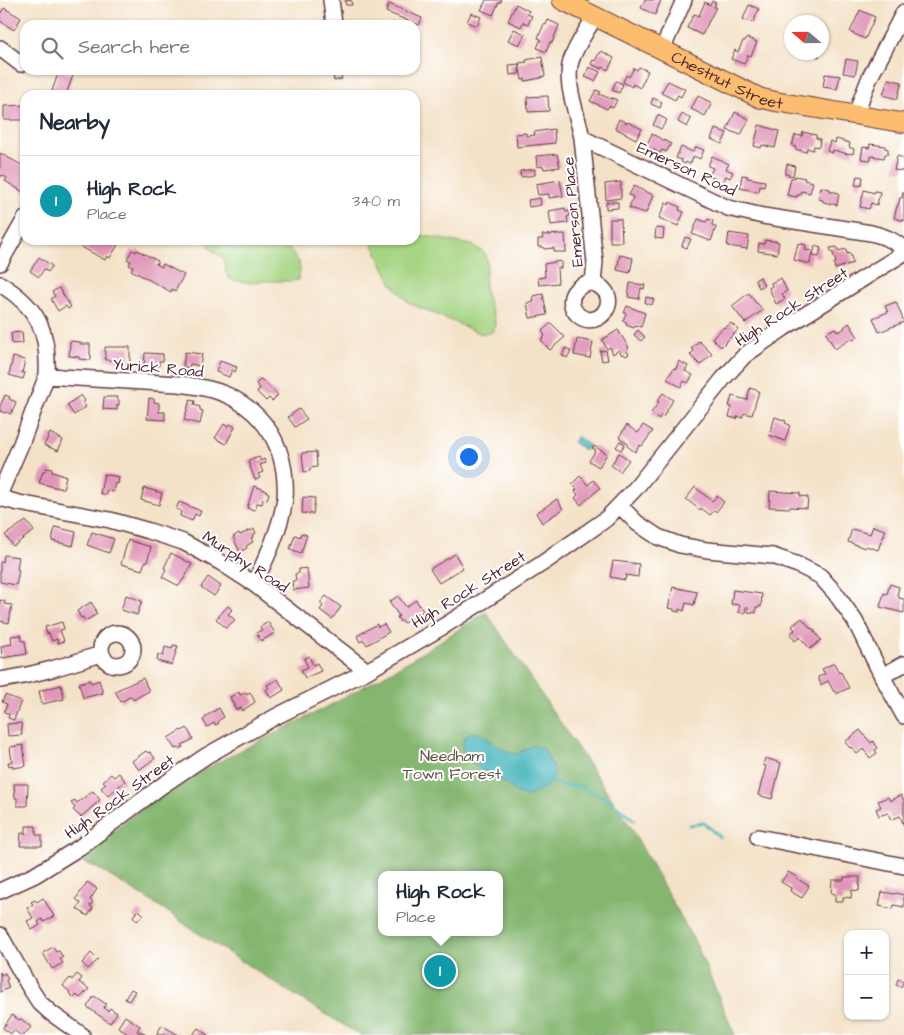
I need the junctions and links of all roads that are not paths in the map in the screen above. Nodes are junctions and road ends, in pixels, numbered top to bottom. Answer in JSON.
{"nodes":[{"id":1,"x":331,"y":0,"type":"edge"},
{"id":2,"x":562,"y":0,"type":"edge"},
{"id":3,"x":684,"y":0,"type":"edge"},
{"id":4,"x":904,"y":12,"type":"edge"},
{"id":5,"x":595,"y":16,"type":"junction"},
{"id":6,"x":334,"y":20,"type":"edge"},
{"id":7,"x":0,"y":48,"type":"edge"},
{"id":8,"x":662,"y":50,"type":"junction"},
{"id":9,"x":20,"y":63,"type":"edge"},
{"id":10,"x":856,"y":115,"type":"junction"},
{"id":11,"x":904,"y":123,"type":"edge"},
{"id":12,"x":582,"y":138,"type":"junction"},
{"id":13,"x":20,"y":228,"type":"edge"},
{"id":14,"x":904,"y":252,"type":"edge"},
{"id":15,"x":0,"y":263,"type":"edge"},
{"id":16,"x":593,"y":283,"type":"dead end"},
{"id":17,"x":0,"y":284,"type":"edge"},
{"id":18,"x":47,"y":375,"type":"junction"},
{"id":19,"x":0,"y":493,"type":"edge"},
{"id":20,"x":0,"y":498,"type":"edge"},
{"id":21,"x":620,"y":506,"type":"junction"},
{"id":22,"x":254,"y":584,"type":"junction"},
{"id":23,"x":101,"y":654,"type":"dead end"},
{"id":24,"x":904,"y":664,"type":"edge"},
{"id":25,"x":368,"y":671,"type":"junction"},
{"id":26,"x":882,"y":676,"type":"junction"},
{"id":27,"x":0,"y":680,"type":"edge"},
{"id":28,"x":904,"y":716,"type":"edge"},
{"id":29,"x":758,"y":837,"type":"dead end"},
{"id":30,"x":904,"y":866,"type":"edge"},
{"id":31,"x":0,"y":890,"type":"edge"},
{"id":32,"x":0,"y":936,"type":"edge"},
{"id":33,"x":82,"y":1035,"type":"edge"}],
"edges":[{"from":1,"to":6,"type":"street"},
{"from":2,"to":5,"type":"main road","name":"Chestnut Street"},
{"from":3,"to":8,"type":"street"},
{"from":4,"to":10,"type":"street"},
{"from":5,"to":8,"type":"main road","name":"Chestnut Street"},
{"from":5,"to":12,"type":"street"},
{"from":7,"to":9,"type":"street"},
{"from":8,"to":10,"type":"main road","name":"Chestnut Street"},
{"from":10,"to":11,"type":"main road","name":"Chestnut Street"},
{"from":12,"to":14,"type":"street","name":"Emerson Road"},
{"from":12,"to":16,"type":"street","name":"Emerson Place"},
{"from":13,"to":15,"type":"street"},
{"from":14,"to":21,"type":"street","name":"High Rock Street"},
{"from":17,"to":18,"type":"street"},
{"from":18,"to":19,"type":"street"},
{"from":18,"to":22,"type":"street","name":"Yurick Road"},
{"from":20,"to":22,"type":"street","name":"Murphy Road"},
{"from":21,"to":25,"type":"street","name":"High Rock Street"},
{"from":21,"to":26,"type":"street"},
{"from":22,"to":25,"type":"street","name":"Murphy Road"},
{"from":23,"to":27,"type":"street"},
{"from":24,"to":26,"type":"street"},
{"from":25,"to":31,"type":"street","name":"High Rock Street"},
{"from":26,"to":28,"type":"street"},
{"from":29,"to":30,"type":"street"},
{"from":32,"to":33,"type":"street"}]}
